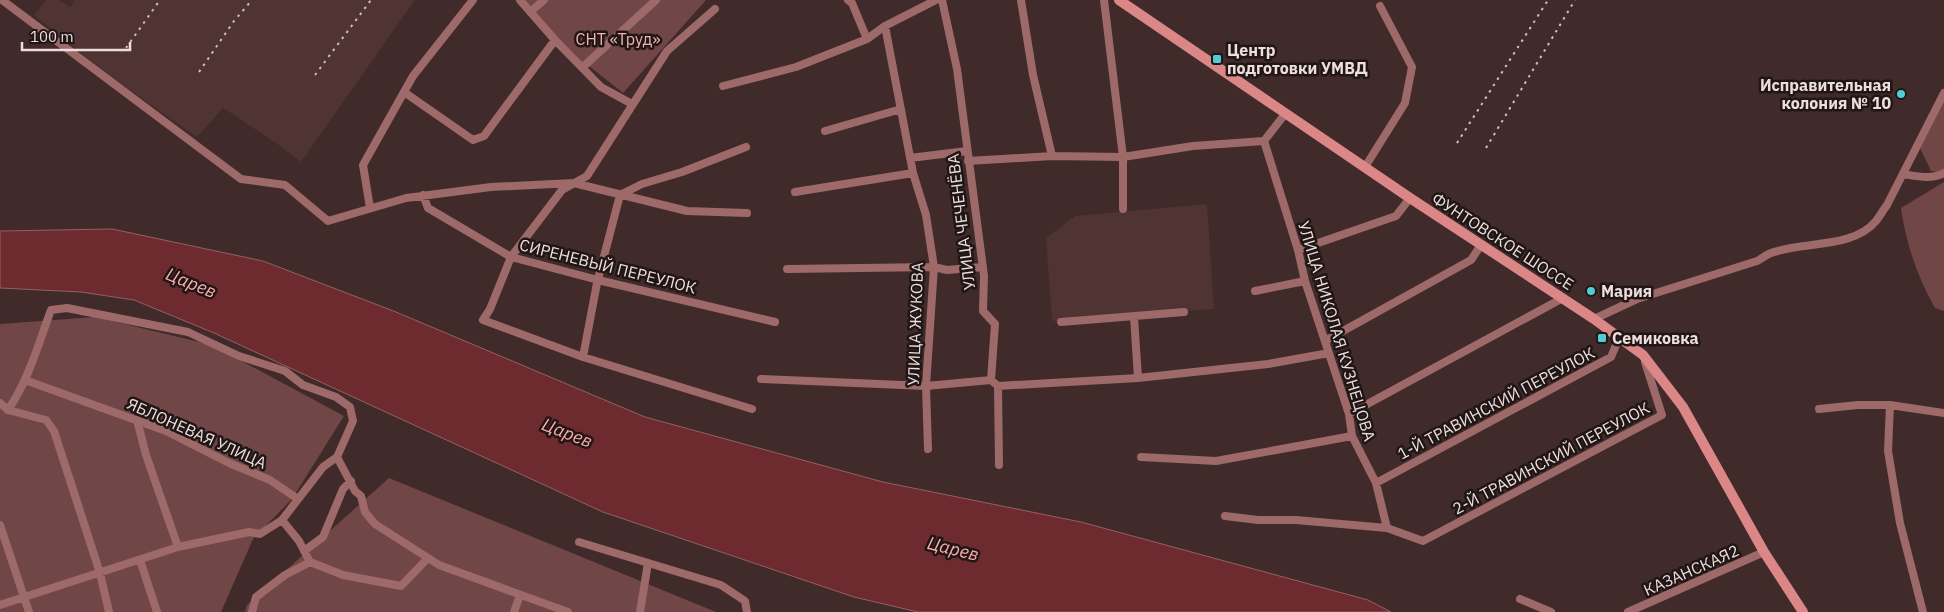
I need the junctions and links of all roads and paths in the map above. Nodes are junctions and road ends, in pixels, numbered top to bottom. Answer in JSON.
{"nodes":[{"id":1,"x":2,"y":0,"type":"edge"},
{"id":2,"x":472,"y":0,"type":"edge"},
{"id":3,"x":520,"y":0,"type":"edge"},
{"id":4,"x":544,"y":0,"type":"edge"},
{"id":5,"x":656,"y":0,"type":"edge"},
{"id":6,"x":848,"y":0,"type":"edge"},
{"id":7,"x":936,"y":0,"type":"edge"},
{"id":8,"x":942,"y":0,"type":"edge"},
{"id":9,"x":1021,"y":0,"type":"edge"},
{"id":10,"x":1104,"y":0,"type":"edge"},
{"id":11,"x":1119,"y":0,"type":"edge"},
{"id":12,"x":1380,"y":6,"type":"dead end"},
{"id":13,"x":715,"y":9,"type":"dead end"},
{"id":14,"x":530,"y":12,"type":"junction"},
{"id":15,"x":885,"y":26,"type":"junction"},
{"id":16,"x":868,"y":39,"type":"junction"},
{"id":17,"x":555,"y":40,"type":"junction"},
{"id":18,"x":582,"y":67,"type":"junction"},
{"id":19,"x":723,"y":86,"type":"dead end"},
{"id":20,"x":404,"y":92,"type":"junction"},
{"id":21,"x":1944,"y":93,"type":"edge"},
{"id":22,"x":632,"y":104,"type":"junction"},
{"id":23,"x":901,"y":109,"type":"junction"},
{"id":24,"x":1285,"y":114,"type":"junction"},
{"id":25,"x":825,"y":131,"type":"dead end"},
{"id":26,"x":1264,"y":141,"type":"junction"},
{"id":27,"x":746,"y":147,"type":"dead end"},
{"id":28,"x":967,"y":151,"type":"junction"},
{"id":29,"x":1052,"y":156,"type":"junction"},
{"id":30,"x":1123,"y":157,"type":"junction"},
{"id":31,"x":910,"y":158,"type":"junction"},
{"id":32,"x":968,"y":161,"type":"junction"},
{"id":33,"x":1365,"y":168,"type":"junction"},
{"id":34,"x":913,"y":173,"type":"junction"},
{"id":35,"x":1903,"y":174,"type":"junction"},
{"id":36,"x":1944,"y":174,"type":"edge"},
{"id":37,"x":574,"y":183,"type":"junction"},
{"id":38,"x":795,"y":192,"type":"dead end"},
{"id":39,"x":423,"y":195,"type":"junction"},
{"id":40,"x":620,"y":196,"type":"junction"},
{"id":41,"x":1410,"y":198,"type":"junction"},
{"id":42,"x":370,"y":208,"type":"junction"},
{"id":43,"x":1123,"y":209,"type":"dead end"},
{"id":44,"x":747,"y":213,"type":"dead end"},
{"id":45,"x":1481,"y":245,"type":"junction"},
{"id":46,"x":1298,"y":250,"type":"junction"},
{"id":47,"x":511,"y":257,"type":"junction"},
{"id":48,"x":934,"y":267,"type":"junction"},
{"id":49,"x":983,"y":268,"type":"junction"},
{"id":50,"x":787,"y":269,"type":"dead end"},
{"id":51,"x":598,"y":280,"type":"junction"},
{"id":52,"x":1305,"y":281,"type":"junction"},
{"id":53,"x":1255,"y":292,"type":"dead end"},
{"id":54,"x":1563,"y":298,"type":"junction"},
{"id":55,"x":1184,"y":312,"type":"dead end"},
{"id":56,"x":1134,"y":316,"type":"junction"},
{"id":57,"x":1594,"y":319,"type":"junction"},
{"id":58,"x":775,"y":322,"type":"dead end"},
{"id":59,"x":1061,"y":322,"type":"dead end"},
{"id":60,"x":1619,"y":338,"type":"junction"},
{"id":61,"x":1325,"y":341,"type":"junction"},
{"id":62,"x":1329,"y":352,"type":"junction"},
{"id":63,"x":1643,"y":355,"type":"junction"},
{"id":64,"x":583,"y":357,"type":"junction"},
{"id":65,"x":1138,"y":378,"type":"junction"},
{"id":66,"x":762,"y":379,"type":"dead end"},
{"id":67,"x":25,"y":380,"type":"junction"},
{"id":68,"x":991,"y":380,"type":"junction"},
{"id":69,"x":926,"y":386,"type":"junction"},
{"id":70,"x":998,"y":386,"type":"junction"},
{"id":71,"x":0,"y":403,"type":"edge"},
{"id":72,"x":1890,"y":405,"type":"junction"},
{"id":73,"x":752,"y":408,"type":"dead end"},
{"id":74,"x":1819,"y":409,"type":"dead end"},
{"id":75,"x":8,"y":410,"type":"junction"},
{"id":76,"x":1944,"y":413,"type":"edge"},
{"id":77,"x":1349,"y":414,"type":"junction"},
{"id":78,"x":137,"y":420,"type":"junction"},
{"id":79,"x":1352,"y":436,"type":"junction"},
{"id":80,"x":928,"y":449,"type":"dead end"},
{"id":81,"x":337,"y":457,"type":"junction"},
{"id":82,"x":1141,"y":457,"type":"dead end"},
{"id":83,"x":999,"y":465,"type":"dead end"},
{"id":84,"x":351,"y":481,"type":"junction"},
{"id":85,"x":1376,"y":483,"type":"junction"},
{"id":86,"x":298,"y":498,"type":"junction"},
{"id":87,"x":1225,"y":516,"type":"dead end"},
{"id":88,"x":282,"y":520,"type":"junction"},
{"id":89,"x":0,"y":525,"type":"edge"},
{"id":90,"x":1387,"y":528,"type":"junction"},
{"id":91,"x":579,"y":542,"type":"dead end"},
{"id":92,"x":178,"y":547,"type":"junction"},
{"id":93,"x":304,"y":551,"type":"junction"},
{"id":94,"x":1764,"y":552,"type":"junction"},
{"id":95,"x":428,"y":558,"type":"junction"},
{"id":96,"x":140,"y":560,"type":"junction"},
{"id":97,"x":310,"y":562,"type":"junction"},
{"id":98,"x":648,"y":563,"type":"junction"},
{"id":99,"x":100,"y":573,"type":"junction"},
{"id":100,"x":520,"y":596,"type":"junction"},
{"id":101,"x":26,"y":598,"type":"junction"},
{"id":102,"x":1520,"y":599,"type":"dead end"},
{"id":103,"x":0,"y":605,"type":"edge"},
{"id":104,"x":29,"y":612,"type":"edge"},
{"id":105,"x":109,"y":612,"type":"edge"},
{"id":106,"x":157,"y":612,"type":"edge"},
{"id":107,"x":252,"y":612,"type":"edge"},
{"id":108,"x":514,"y":612,"type":"edge"},
{"id":109,"x":568,"y":612,"type":"edge"},
{"id":110,"x":640,"y":612,"type":"edge"},
{"id":111,"x":747,"y":612,"type":"edge"},
{"id":112,"x":1551,"y":612,"type":"edge"},
{"id":113,"x":1628,"y":612,"type":"edge"},
{"id":114,"x":1804,"y":612,"type":"edge"},
{"id":115,"x":1923,"y":612,"type":"edge"}],
"edges":[{"from":1,"to":42,"type":"street"},
{"from":2,"to":20,"type":"street"},
{"from":3,"to":14,"type":"street"},
{"from":4,"to":14,"type":"street"},
{"from":5,"to":18,"type":"street"},
{"from":6,"to":16,"type":"street"},
{"from":7,"to":15,"type":"street"},
{"from":8,"to":28,"type":"street","name":"УЛИЦА ЧЕЧЕНЁВА"},
{"from":9,"to":29,"type":"street"},
{"from":10,"to":30,"type":"street"},
{"from":11,"to":24,"type":"street","name":"ФУНТОВСКОЕ ШОССЕ"},
{"from":12,"to":33,"type":"street"},
{"from":13,"to":22,"type":"street"},
{"from":14,"to":17,"type":"street"},
{"from":15,"to":16,"type":"street"},
{"from":15,"to":23,"type":"street","name":"УЛИЦА ЖУКОВА"},
{"from":16,"to":19,"type":"street"},
{"from":17,"to":18,"type":"street"},
{"from":17,"to":20,"type":"street"},
{"from":18,"to":22,"type":"street"},
{"from":20,"to":42,"type":"street"},
{"from":21,"to":35,"type":"street"},
{"from":22,"to":37,"type":"street"},
{"from":23,"to":25,"type":"street"},
{"from":23,"to":31,"type":"street","name":"УЛИЦА ЖУКОВА"},
{"from":24,"to":26,"type":"street"},
{"from":24,"to":33,"type":"street","name":"ФУНТОВСКОЕ ШОССЕ"},
{"from":26,"to":30,"type":"street"},
{"from":26,"to":46,"type":"street","name":"УЛИЦА НИКОЛАЯ КУЗНЕЦОВА"},
{"from":27,"to":40,"type":"street"},
{"from":28,"to":31,"type":"street"},
{"from":28,"to":32,"type":"street","name":"УЛИЦА ЧЕЧЕНЁВА"},
{"from":29,"to":30,"type":"street"},
{"from":29,"to":32,"type":"street"},
{"from":30,"to":43,"type":"street"},
{"from":31,"to":34,"type":"street","name":"УЛИЦА ЖУКОВА"},
{"from":32,"to":49,"type":"street","name":"УЛИЦА ЧЕЧЕНЁВА"},
{"from":33,"to":41,"type":"street","name":"ФУНТОВСКОЕ ШОССЕ"},
{"from":34,"to":38,"type":"street"},
{"from":34,"to":48,"type":"street","name":"УЛИЦА ЖУКОВА"},
{"from":35,"to":36,"type":"street"},
{"from":35,"to":57,"type":"street"},
{"from":37,"to":39,"type":"street"},
{"from":37,"to":40,"type":"street"},
{"from":37,"to":47,"type":"street"},
{"from":39,"to":42,"type":"street"},
{"from":39,"to":47,"type":"street","name":"СИРЕНЕВЫЙ ПЕРЕУЛОК"},
{"from":40,"to":44,"type":"street"},
{"from":40,"to":51,"type":"street"},
{"from":41,"to":45,"type":"street","name":"ФУНТОВСКОЕ ШОССЕ"},
{"from":41,"to":46,"type":"street"},
{"from":45,"to":54,"type":"street","name":"ФУНТОВСКОЕ ШОССЕ"},
{"from":45,"to":61,"type":"street"},
{"from":46,"to":52,"type":"street","name":"УЛИЦА НИКОЛАЯ КУЗНЕЦОВА"},
{"from":47,"to":51,"type":"street","name":"СИРЕНЕВЫЙ ПЕРЕУЛОК"},
{"from":47,"to":64,"type":"street"},
{"from":48,"to":49,"type":"street"},
{"from":48,"to":50,"type":"street"},
{"from":48,"to":69,"type":"street","name":"УЛИЦА ЖУКОВА"},
{"from":49,"to":68,"type":"street","name":"УЛИЦА ЧЕЧЕНЁВА"},
{"from":51,"to":58,"type":"street","name":"СИРЕНЕВЫЙ ПЕРЕУЛОК"},
{"from":51,"to":64,"type":"street"},
{"from":52,"to":53,"type":"street"},
{"from":52,"to":61,"type":"street","name":"УЛИЦА НИКОЛАЯ КУЗНЕЦОВА"},
{"from":54,"to":57,"type":"street","name":"ФУНТОВСКОЕ ШОССЕ"},
{"from":54,"to":77,"type":"street"},
{"from":55,"to":56,"type":"street"},
{"from":56,"to":59,"type":"street"},
{"from":56,"to":65,"type":"street"},
{"from":57,"to":60,"type":"street","name":"ФУНТОВСКОЕ ШОССЕ"},
{"from":60,"to":63,"type":"street","name":"ФУНТОВСКОЕ ШОССЕ"},
{"from":60,"to":85,"type":"street","name":"1-Й ТРАВИНСКИЙ ПЕРЕУЛОК"},
{"from":61,"to":62,"type":"street","name":"УЛИЦА НИКОЛАЯ КУЗНЕЦОВА"},
{"from":62,"to":65,"type":"street"},
{"from":62,"to":77,"type":"street","name":"УЛИЦА НИКОЛАЯ КУЗНЕЦОВА"},
{"from":63,"to":90,"type":"street","name":"2-Й ТРАВИНСКИЙ ПЕРЕУЛОК"},
{"from":63,"to":94,"type":"street","name":"ФУНТОВСКОЕ ШОССЕ"},
{"from":64,"to":73,"type":"street"},
{"from":65,"to":70,"type":"street"},
{"from":66,"to":69,"type":"street"},
{"from":67,"to":75,"type":"street"},
{"from":67,"to":78,"type":"street","name":"ЯБЛОНЕВАЯ УЛИЦА"},
{"from":67,"to":81,"type":"street"},
{"from":68,"to":69,"type":"street"},
{"from":68,"to":70,"type":"street"},
{"from":69,"to":80,"type":"street","name":"УЛИЦА ЖУКОВА"},
{"from":70,"to":83,"type":"street"},
{"from":71,"to":75,"type":"street"},
{"from":72,"to":74,"type":"street"},
{"from":72,"to":76,"type":"street"},
{"from":72,"to":115,"type":"street"},
{"from":75,"to":99,"type":"street"},
{"from":77,"to":79,"type":"street","name":"УЛИЦА НИКОЛАЯ КУЗНЕЦОВА"},
{"from":78,"to":86,"type":"street","name":"ЯБЛОНЕВАЯ УЛИЦА"},
{"from":78,"to":92,"type":"street"},
{"from":79,"to":82,"type":"street"},
{"from":79,"to":85,"type":"street","name":"УЛИЦА НИКОЛАЯ КУЗНЕЦОВА"},
{"from":81,"to":84,"type":"street"},
{"from":81,"to":86,"type":"street"},
{"from":84,"to":93,"type":"street"},
{"from":84,"to":95,"type":"street"},
{"from":85,"to":90,"type":"street","name":"УЛИЦА НИКОЛАЯ КУЗНЕЦОВА"},
{"from":86,"to":88,"type":"street"},
{"from":87,"to":90,"type":"street"},
{"from":88,"to":92,"type":"street"},
{"from":88,"to":93,"type":"street"},
{"from":89,"to":101,"type":"street"},
{"from":91,"to":98,"type":"street"},
{"from":92,"to":96,"type":"street"},
{"from":93,"to":97,"type":"street"},
{"from":94,"to":113,"type":"street","name":"КАЗАНСКАЯ2"},
{"from":94,"to":114,"type":"street","name":"ФУНТОВСКОЕ ШОССЕ"},
{"from":95,"to":97,"type":"street"},
{"from":95,"to":100,"type":"street"},
{"from":96,"to":99,"type":"street"},
{"from":96,"to":106,"type":"street"},
{"from":97,"to":107,"type":"street"},
{"from":98,"to":110,"type":"street"},
{"from":98,"to":111,"type":"street"},
{"from":99,"to":101,"type":"street"},
{"from":99,"to":105,"type":"street"},
{"from":100,"to":108,"type":"street"},
{"from":100,"to":109,"type":"street"},
{"from":101,"to":103,"type":"street"},
{"from":101,"to":104,"type":"street"},
{"from":102,"to":112,"type":"street"}]}
